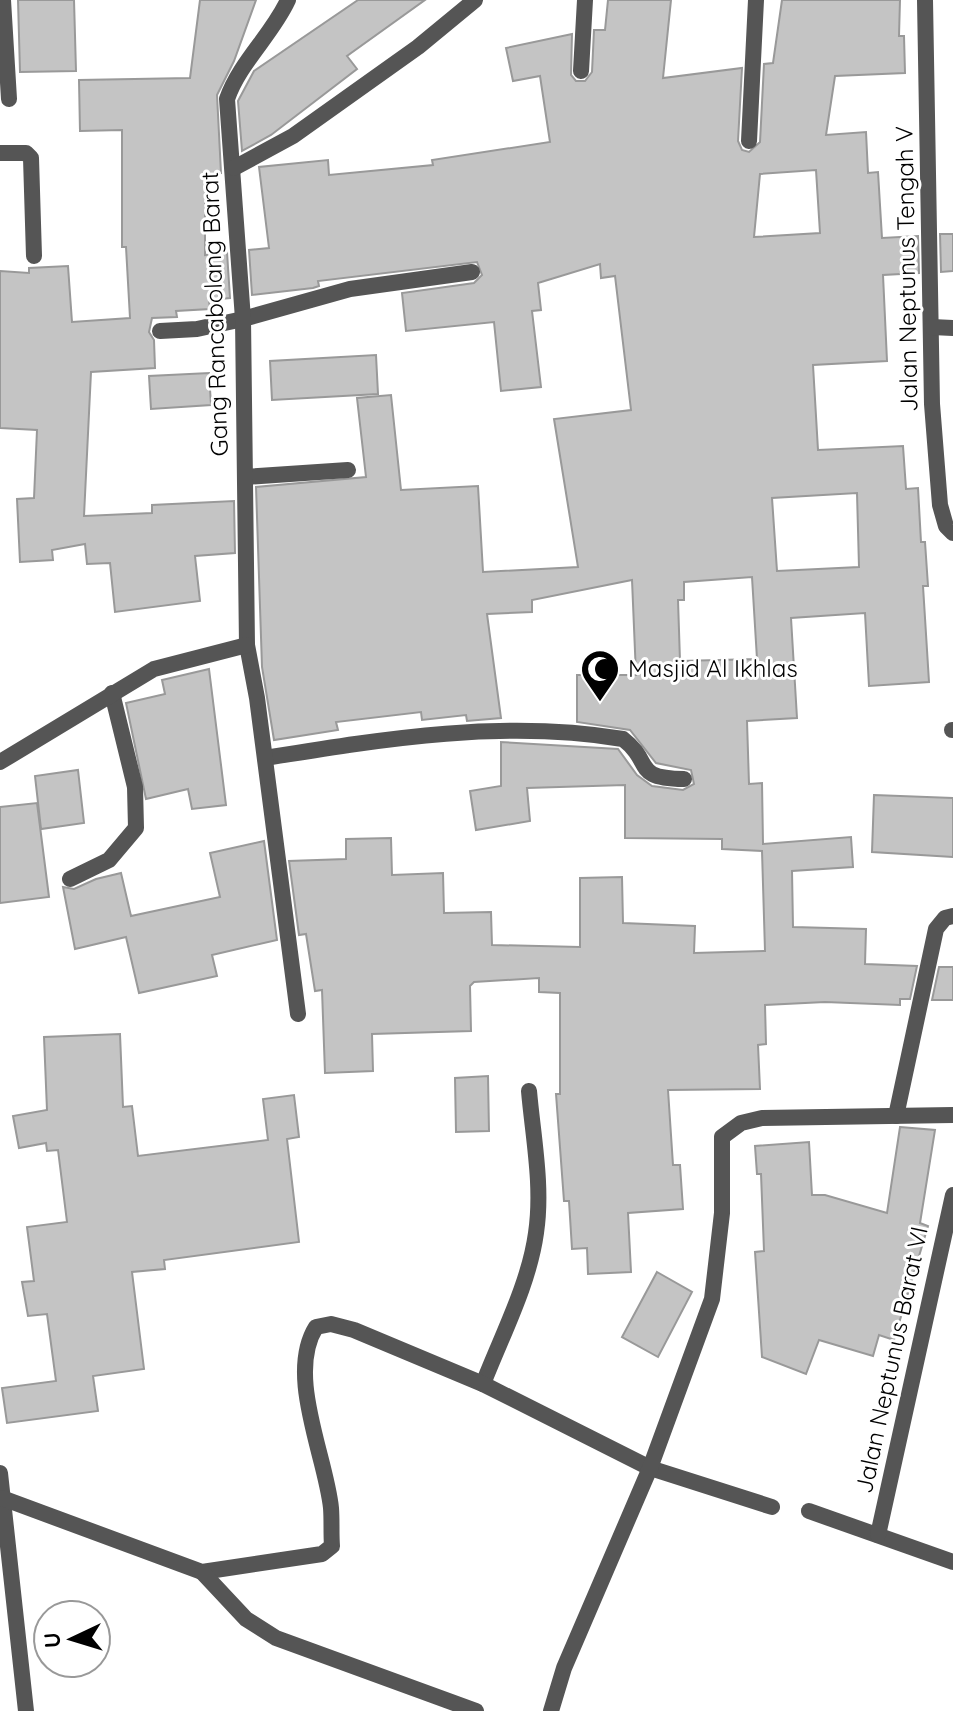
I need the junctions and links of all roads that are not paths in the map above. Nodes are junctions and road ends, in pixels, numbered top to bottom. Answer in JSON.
{"nodes":[{"id":1,"x":3,"y":0,"type":"edge"},
{"id":2,"x":288,"y":0,"type":"edge"},
{"id":3,"x":475,"y":0,"type":"edge"},
{"id":4,"x":585,"y":0,"type":"edge"},
{"id":5,"x":756,"y":0,"type":"edge"},
{"id":6,"x":925,"y":0,"type":"edge"},
{"id":7,"x":581,"y":71,"type":"dead end"},
{"id":8,"x":9,"y":99,"type":"dead end"},
{"id":9,"x":749,"y":141,"type":"dead end"},
{"id":10,"x":0,"y":153,"type":"edge"},
{"id":11,"x":234,"y":168,"type":"junction"},
{"id":12,"x":34,"y":256,"type":"dead end"},
{"id":13,"x":472,"y":272,"type":"dead end"},
{"id":14,"x":243,"y":319,"type":"junction"},
{"id":15,"x":932,"y":327,"type":"junction"},
{"id":16,"x":953,"y":328,"type":"edge"},
{"id":17,"x":160,"y":331,"type":"dead end"},
{"id":18,"x":348,"y":470,"type":"dead end"},
{"id":19,"x":245,"y":477,"type":"junction"},
{"id":20,"x":953,"y":533,"type":"edge"},
{"id":21,"x":247,"y":645,"type":"junction"},
{"id":22,"x":112,"y":693,"type":"junction"},
{"id":23,"x":265,"y":758,"type":"junction"},
{"id":24,"x":0,"y":762,"type":"edge"},
{"id":25,"x":684,"y":779,"type":"dead end"},
{"id":26,"x":70,"y":879,"type":"dead end"},
{"id":27,"x":953,"y":916,"type":"edge"},
{"id":28,"x":298,"y":1014,"type":"dead end"},
{"id":29,"x":529,"y":1091,"type":"dead end"},
{"id":30,"x":953,"y":1115,"type":"edge"},
{"id":31,"x":896,"y":1116,"type":"junction"},
{"id":32,"x":953,"y":1195,"type":"edge"},
{"id":33,"x":483,"y":1384,"type":"junction"},
{"id":34,"x":650,"y":1468,"type":"junction"},
{"id":35,"x":0,"y":1473,"type":"edge"},
{"id":36,"x":2,"y":1498,"type":"junction"},
{"id":37,"x":772,"y":1507,"type":"dead end"},
{"id":38,"x":809,"y":1511,"type":"dead end"},
{"id":39,"x":878,"y":1535,"type":"junction"},
{"id":40,"x":953,"y":1562,"type":"edge"},
{"id":41,"x":202,"y":1572,"type":"junction"},
{"id":42,"x":26,"y":1711,"type":"edge"},
{"id":43,"x":476,"y":1711,"type":"edge"},
{"id":44,"x":551,"y":1711,"type":"edge"}],
"edges":[{"from":1,"to":8,"type":"street"},
{"from":2,"to":11,"type":"street","name":"Gang Rancabolang Barat"},
{"from":3,"to":11,"type":"street"},
{"from":4,"to":7,"type":"street"},
{"from":5,"to":9,"type":"street"},
{"from":6,"to":15,"type":"street","name":"Jalan Neptunus Tengah V"},
{"from":10,"to":12,"type":"street"},
{"from":11,"to":14,"type":"street","name":"Gang Rancabolang Barat"},
{"from":13,"to":14,"type":"street"},
{"from":14,"to":17,"type":"street"},
{"from":14,"to":19,"type":"street","name":"Gang Rancabolang Barat"},
{"from":15,"to":16,"type":"street"},
{"from":15,"to":20,"type":"street","name":"Jalan Neptunus Tengah V"},
{"from":18,"to":19,"type":"street"},
{"from":19,"to":21,"type":"street","name":"Gang Rancabolang Barat"},
{"from":21,"to":22,"type":"street"},
{"from":21,"to":23,"type":"street","name":"Gang Rancabolang Barat"},
{"from":22,"to":24,"type":"street"},
{"from":22,"to":26,"type":"street"},
{"from":23,"to":25,"type":"street"},
{"from":23,"to":28,"type":"street","name":"Gang Rancabolang Barat"},
{"from":27,"to":31,"type":"street"},
{"from":29,"to":33,"type":"street"},
{"from":30,"to":31,"type":"street"},
{"from":31,"to":34,"type":"street"},
{"from":32,"to":39,"type":"street","name":"Jalan Neptunus Barat VI"},
{"from":33,"to":34,"type":"street"},
{"from":33,"to":41,"type":"street"},
{"from":34,"to":37,"type":"street"},
{"from":34,"to":44,"type":"street"},
{"from":35,"to":36,"type":"street"},
{"from":36,"to":41,"type":"street"},
{"from":36,"to":42,"type":"street"},
{"from":38,"to":39,"type":"street"},
{"from":39,"to":40,"type":"street"},
{"from":41,"to":43,"type":"street"}]}
